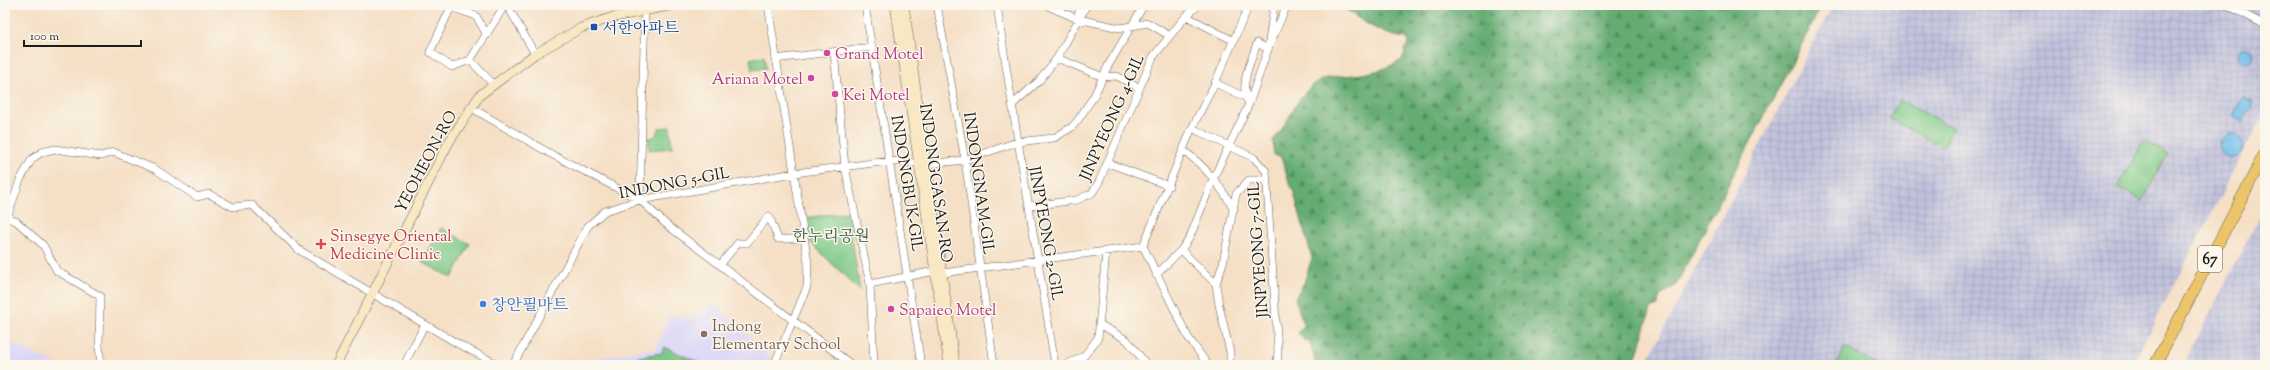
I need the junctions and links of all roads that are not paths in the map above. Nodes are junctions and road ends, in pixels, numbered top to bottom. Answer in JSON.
{"nodes":[{"id":1,"x":506,"y":5,"type":"edge"},
{"id":2,"x":673,"y":5,"type":"edge"},
{"id":3,"x":768,"y":5,"type":"edge"},
{"id":4,"x":865,"y":5,"type":"edge"},
{"id":5,"x":895,"y":5,"type":"edge"},
{"id":6,"x":904,"y":5,"type":"edge"},
{"id":7,"x":937,"y":5,"type":"edge"},
{"id":8,"x":997,"y":5,"type":"edge"},
{"id":9,"x":1080,"y":5,"type":"edge"},
{"id":10,"x":1087,"y":5,"type":"edge"},
{"id":11,"x":1144,"y":5,"type":"edge"},
{"id":12,"x":1199,"y":5,"type":"edge"},
{"id":13,"x":1249,"y":5,"type":"edge"},
{"id":14,"x":1274,"y":5,"type":"edge"},
{"id":15,"x":1287,"y":5,"type":"edge"},
{"id":16,"x":2227,"y":5,"type":"edge"},
{"id":17,"x":452,"y":6,"type":"edge"},
{"id":18,"x":1051,"y":6,"type":"edge"},
{"id":19,"x":645,"y":8,"type":"edge"},
{"id":20,"x":1186,"y":16,"type":"junction"},
{"id":21,"x":1078,"y":19,"type":"junction"},
{"id":22,"x":1134,"y":24,"type":"junction"},
{"id":23,"x":2265,"y":25,"type":"edge"},
{"id":24,"x":487,"y":35,"type":"junction"},
{"id":25,"x":1170,"y":36,"type":"junction"},
{"id":26,"x":1234,"y":41,"type":"junction"},
{"id":27,"x":872,"y":47,"type":"junction"},
{"id":28,"x":1268,"y":49,"type":"junction"},
{"id":29,"x":834,"y":52,"type":"junction"},
{"id":30,"x":535,"y":54,"type":"junction"},
{"id":31,"x":1056,"y":58,"type":"junction"},
{"id":32,"x":775,"y":59,"type":"junction"},
{"id":33,"x":470,"y":60,"type":"junction"},
{"id":34,"x":1103,"y":77,"type":"junction"},
{"id":35,"x":1215,"y":83,"type":"junction"},
{"id":36,"x":493,"y":84,"type":"junction"},
{"id":37,"x":1139,"y":88,"type":"junction"},
{"id":38,"x":1245,"y":97,"type":"junction"},
{"id":39,"x":1249,"y":104,"type":"junction"},
{"id":40,"x":1012,"y":105,"type":"junction"},
{"id":41,"x":470,"y":107,"type":"junction"},
{"id":42,"x":1192,"y":128,"type":"junction"},
{"id":43,"x":1017,"y":142,"type":"junction"},
{"id":44,"x":1230,"y":147,"type":"junction"},
{"id":45,"x":1183,"y":150,"type":"junction"},
{"id":46,"x":2265,"y":153,"type":"edge"},
{"id":47,"x":965,"y":160,"type":"junction"},
{"id":48,"x":890,"y":161,"type":"junction"},
{"id":49,"x":923,"y":163,"type":"junction"},
{"id":50,"x":1108,"y":163,"type":"junction"},
{"id":51,"x":845,"y":167,"type":"junction"},
{"id":52,"x":794,"y":173,"type":"junction"},
{"id":53,"x":1214,"y":177,"type":"junction"},
{"id":54,"x":1266,"y":180,"type":"junction"},
{"id":55,"x":1168,"y":186,"type":"junction"},
{"id":56,"x":640,"y":200,"type":"junction"},
{"id":57,"x":1030,"y":206,"type":"junction"},
{"id":58,"x":1234,"y":208,"type":"junction"},
{"id":59,"x":803,"y":238,"type":"junction"},
{"id":60,"x":1143,"y":246,"type":"junction"},
{"id":61,"x":1181,"y":250,"type":"junction"},
{"id":62,"x":1106,"y":252,"type":"junction"},
{"id":63,"x":1038,"y":260,"type":"junction"},
{"id":64,"x":720,"y":265,"type":"junction"},
{"id":65,"x":979,"y":269,"type":"junction"},
{"id":66,"x":939,"y":272,"type":"junction"},
{"id":67,"x":1156,"y":274,"type":"junction"},
{"id":68,"x":909,"y":276,"type":"junction"},
{"id":69,"x":870,"y":284,"type":"junction"},
{"id":70,"x":1216,"y":284,"type":"junction"},
{"id":71,"x":374,"y":293,"type":"junction"},
{"id":72,"x":793,"y":319,"type":"junction"},
{"id":73,"x":425,"y":324,"type":"junction"},
{"id":74,"x":1100,"y":324,"type":"junction"},
{"id":75,"x":101,"y":365,"type":"edge"},
{"id":76,"x":336,"y":365,"type":"edge"},
{"id":77,"x":404,"y":365,"type":"edge"},
{"id":78,"x":499,"y":365,"type":"edge"},
{"id":79,"x":513,"y":365,"type":"edge"},
{"id":80,"x":774,"y":365,"type":"edge"},
{"id":81,"x":852,"y":365,"type":"edge"},
{"id":82,"x":874,"y":365,"type":"edge"},
{"id":83,"x":921,"y":365,"type":"edge"},
{"id":84,"x":948,"y":365,"type":"edge"},
{"id":85,"x":955,"y":365,"type":"edge"},
{"id":86,"x":994,"y":365,"type":"edge"},
{"id":87,"x":1055,"y":365,"type":"edge"},
{"id":88,"x":1066,"y":365,"type":"edge"},
{"id":89,"x":1147,"y":365,"type":"edge"},
{"id":90,"x":1208,"y":365,"type":"edge"},
{"id":91,"x":1230,"y":365,"type":"edge"},
{"id":92,"x":1276,"y":365,"type":"edge"},
{"id":93,"x":2155,"y":365,"type":"edge"}],
"edges":[{"from":1,"to":24,"type":"street"},
{"from":1,"to":30,"type":"street"},
{"from":2,"to":19,"type":"main road","name":"YEOHEON-RO"},
{"from":3,"to":32,"type":"street"},
{"from":4,"to":27,"type":"street","name":"INDONGBUK-GIL"},
{"from":5,"to":49,"type":"main road","name":"INDONGGASAN-RO"},
{"from":6,"to":49,"type":"main road","name":"INDONGGASAN-RO"},
{"from":7,"to":47,"type":"street","name":"INDONGNAM-GIL"},
{"from":8,"to":40,"type":"street","name":"JINPYEONG 2-GIL"},
{"from":9,"to":21,"type":"street"},
{"from":10,"to":21,"type":"street"},
{"from":11,"to":22,"type":"street","name":"INDONG 5-GIL"},
{"from":12,"to":20,"type":"street","name":"JINPYEONG 4-GIL"},
{"from":13,"to":26,"type":"street"},
{"from":14,"to":28,"type":"street"},
{"from":15,"to":28,"type":"street"},
{"from":16,"to":23,"type":"street"},
{"from":17,"to":24,"type":"street"},
{"from":17,"to":33,"type":"street"},
{"from":18,"to":21,"type":"street"},
{"from":19,"to":30,"type":"main road","name":"YEOHEON-RO"},
{"from":19,"to":56,"type":"street"},
{"from":20,"to":25,"type":"street","name":"JINPYEONG 4-GIL"},
{"from":20,"to":26,"type":"street"},
{"from":21,"to":22,"type":"street"},
{"from":21,"to":31,"type":"street"},
{"from":22,"to":25,"type":"street"},
{"from":22,"to":34,"type":"street","name":"INDONG 5-GIL"},
{"from":24,"to":33,"type":"street"},
{"from":25,"to":37,"type":"street","name":"JINPYEONG 4-GIL"},
{"from":26,"to":35,"type":"street"},
{"from":27,"to":29,"type":"street"},
{"from":27,"to":48,"type":"street","name":"INDONGBUK-GIL"},
{"from":28,"to":38,"type":"street"},
{"from":28,"to":39,"type":"street"},
{"from":29,"to":32,"type":"street"},
{"from":29,"to":51,"type":"street"},
{"from":30,"to":36,"type":"main road","name":"YEOHEON-RO"},
{"from":31,"to":34,"type":"street"},
{"from":31,"to":40,"type":"street"},
{"from":32,"to":52,"type":"street"},
{"from":33,"to":36,"type":"street"},
{"from":34,"to":37,"type":"street"},
{"from":34,"to":43,"type":"street","name":"INDONG 5-GIL"},
{"from":35,"to":38,"type":"street"},
{"from":35,"to":42,"type":"street"},
{"from":36,"to":41,"type":"main road","name":"YEOHEON-RO"},
{"from":37,"to":50,"type":"street","name":"JINPYEONG 4-GIL"},
{"from":38,"to":39,"type":"street"},
{"from":39,"to":44,"type":"street"},
{"from":40,"to":43,"type":"street","name":"JINPYEONG 2-GIL"},
{"from":41,"to":56,"type":"street"},
{"from":41,"to":71,"type":"main road","name":"YEOHEON-RO"},
{"from":42,"to":44,"type":"street","name":"JINPYEONG 7-GIL"},
{"from":42,"to":45,"type":"street"},
{"from":43,"to":47,"type":"street","name":"INDONG 5-GIL"},
{"from":43,"to":57,"type":"street","name":"JINPYEONG 2-GIL"},
{"from":44,"to":53,"type":"street"},
{"from":44,"to":54,"type":"street","name":"JINPYEONG 7-GIL"},
{"from":45,"to":53,"type":"street"},
{"from":45,"to":55,"type":"street"},
{"from":46,"to":93,"type":"main road","number":"67"},
{"from":47,"to":49,"type":"street","name":"INDONG 5-GIL"},
{"from":47,"to":65,"type":"street","name":"INDONGNAM-GIL"},
{"from":48,"to":49,"type":"street","name":"INDONG 5-GIL"},
{"from":48,"to":51,"type":"street","name":"INDONG 5-GIL"},
{"from":48,"to":68,"type":"street","name":"INDONGBUK-GIL"},
{"from":49,"to":66,"type":"main road","name":"INDONGGASAN-RO"},
{"from":50,"to":55,"type":"street"},
{"from":50,"to":57,"type":"street","name":"JINPYEONG 4-GIL"},
{"from":51,"to":52,"type":"street","name":"INDONG 5-GIL"},
{"from":51,"to":69,"type":"street"},
{"from":52,"to":56,"type":"street","name":"INDONG 5-GIL"},
{"from":52,"to":59,"type":"street"},
{"from":53,"to":58,"type":"street"},
{"from":53,"to":61,"type":"street"},
{"from":54,"to":58,"type":"street"},
{"from":54,"to":92,"type":"street","name":"JINPYEONG 7-GIL"},
{"from":55,"to":60,"type":"street"},
{"from":56,"to":64,"type":"street"},
{"from":56,"to":79,"type":"street","name":"INDONG 5-GIL"},
{"from":57,"to":63,"type":"street","name":"JINPYEONG 2-GIL"},
{"from":58,"to":70,"type":"street"},
{"from":59,"to":64,"type":"street"},
{"from":59,"to":72,"type":"street"},
{"from":60,"to":62,"type":"street"},
{"from":60,"to":67,"type":"street"},
{"from":61,"to":67,"type":"street"},
{"from":61,"to":70,"type":"street"},
{"from":62,"to":63,"type":"street"},
{"from":62,"to":74,"type":"street"},
{"from":63,"to":65,"type":"street"},
{"from":63,"to":87,"type":"street","name":"JINPYEONG 2-GIL"},
{"from":64,"to":72,"type":"street"},
{"from":65,"to":66,"type":"street"},
{"from":65,"to":86,"type":"street","name":"INDONGNAM-GIL"},
{"from":66,"to":68,"type":"street"},
{"from":66,"to":84,"type":"main road","name":"INDONGGASAN-RO"},
{"from":66,"to":85,"type":"main road","name":"INDONGGASAN-RO"},
{"from":67,"to":90,"type":"street"},
{"from":68,"to":69,"type":"street"},
{"from":68,"to":83,"type":"street","name":"INDONGBUK-GIL"},
{"from":69,"to":82,"type":"street"},
{"from":70,"to":91,"type":"street"},
{"from":71,"to":73,"type":"street"},
{"from":71,"to":75,"type":"street"},
{"from":71,"to":76,"type":"main road","name":"YEOHEON-RO"},
{"from":72,"to":80,"type":"street"},
{"from":72,"to":81,"type":"street"},
{"from":73,"to":77,"type":"street"},
{"from":73,"to":78,"type":"street"},
{"from":74,"to":88,"type":"street"},
{"from":74,"to":89,"type":"street"}]}
